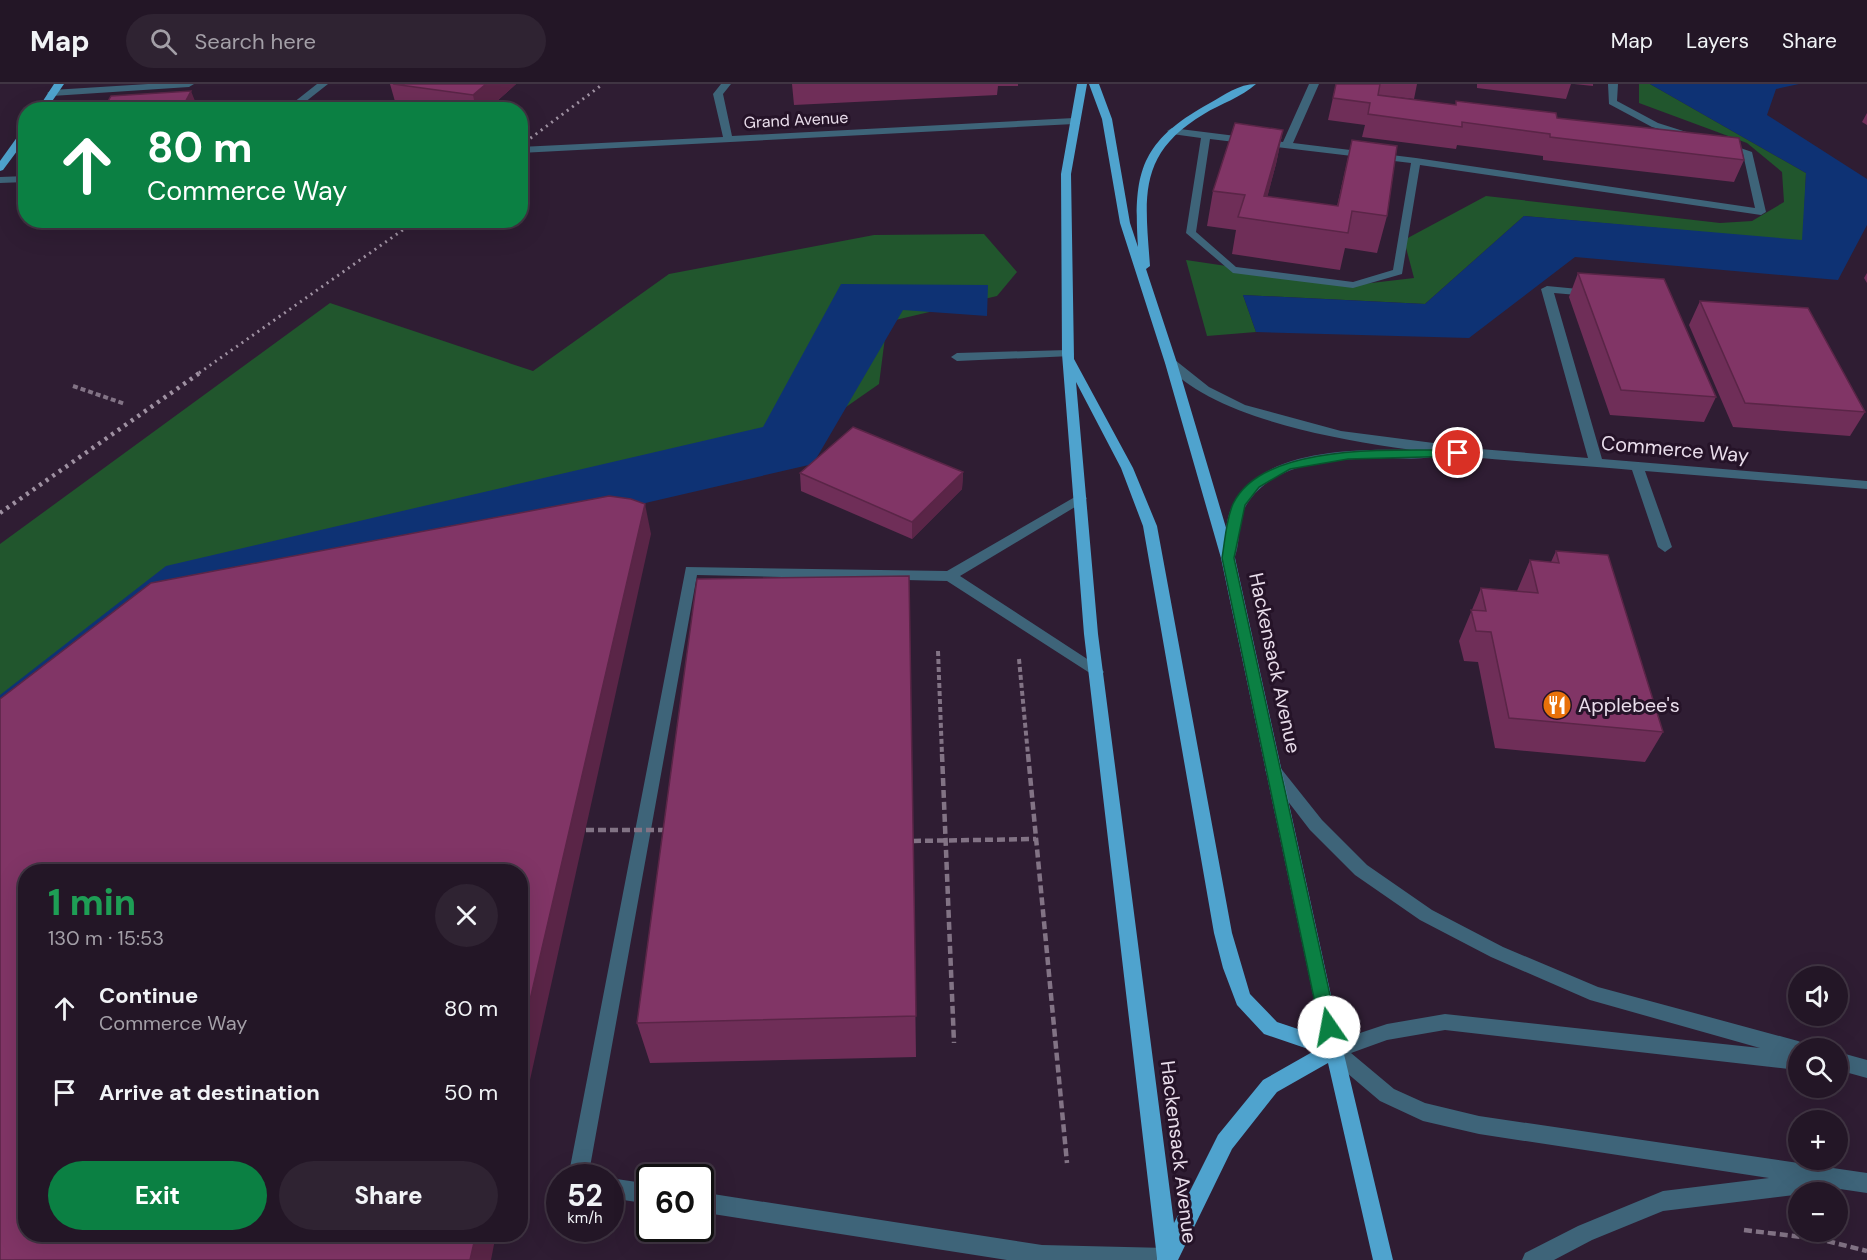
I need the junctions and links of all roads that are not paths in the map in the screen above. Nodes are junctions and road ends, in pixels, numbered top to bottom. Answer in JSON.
{"nodes":[{"id":1,"x":58,"y":84,"type":"edge"},
{"id":2,"x":189,"y":84,"type":"edge"},
{"id":3,"x":323,"y":84,"type":"edge"},
{"id":4,"x":726,"y":84,"type":"edge"},
{"id":5,"x":1082,"y":84,"type":"edge"},
{"id":6,"x":1094,"y":84,"type":"edge"},
{"id":7,"x":1251,"y":84,"type":"edge"},
{"id":8,"x":1314,"y":84,"type":"edge"},
{"id":9,"x":1613,"y":84,"type":"edge"},
{"id":10,"x":152,"y":85,"type":"edge"},
{"id":11,"x":52,"y":93,"type":"junction"},
{"id":12,"x":46,"y":102,"type":"edge"},
{"id":13,"x":299,"y":102,"type":"edge"},
{"id":14,"x":1074,"y":120,"type":"junction"},
{"id":15,"x":1172,"y":131,"type":"junction"},
{"id":16,"x":1206,"y":136,"type":"junction"},
{"id":17,"x":729,"y":139,"type":"junction"},
{"id":18,"x":18,"y":142,"type":"edge"},
{"id":19,"x":1287,"y":145,"type":"junction"},
{"id":20,"x":528,"y":150,"type":"edge"},
{"id":21,"x":1416,"y":161,"type":"junction"},
{"id":22,"x":0,"y":168,"type":"edge"},
{"id":23,"x":18,"y":179,"type":"edge"},
{"id":24,"x":0,"y":180,"type":"edge"},
{"id":25,"x":1146,"y":284,"type":"junction"},
{"id":26,"x":1599,"y":294,"type":"edge"},
{"id":27,"x":1068,"y":354,"type":"junction"},
{"id":28,"x":957,"y":357,"type":"dead end"},
{"id":29,"x":1171,"y":363,"type":"junction"},
{"id":30,"x":1480,"y":453,"type":"junction"},
{"id":31,"x":1596,"y":462,"type":"junction"},
{"id":32,"x":1637,"y":465,"type":"junction"},
{"id":33,"x":1867,"y":485,"type":"edge"},
{"id":34,"x":1080,"y":498,"type":"junction"},
{"id":35,"x":1665,"y":548,"type":"dead end"},
{"id":36,"x":1228,"y":558,"type":"junction"},
{"id":37,"x":950,"y":576,"type":"junction"},
{"id":38,"x":1096,"y":672,"type":"junction"},
{"id":39,"x":1273,"y":770,"type":"junction"},
{"id":40,"x":1788,"y":1047,"type":"edge"},
{"id":41,"x":1334,"y":1050,"type":"junction"},
{"id":42,"x":1788,"y":1059,"type":"edge"},
{"id":43,"x":1848,"y":1065,"type":"edge"},
{"id":44,"x":1864,"y":1068,"type":"edge"},
{"id":45,"x":581,"y":1164,"type":"edge"},
{"id":46,"x":1845,"y":1179,"type":"junction"},
{"id":47,"x":1867,"y":1183,"type":"edge"},
{"id":48,"x":714,"y":1204,"type":"edge"},
{"id":49,"x":1038,"y":1257,"type":"edge"},
{"id":50,"x":1168,"y":1259,"type":"edge"},
{"id":51,"x":1383,"y":1260,"type":"edge"},
{"id":52,"x":1532,"y":1260,"type":"edge"}],
"edges":[{"from":1,"to":11,"type":"main road"},
{"from":2,"to":10,"type":"street"},
{"from":3,"to":13,"type":"street"},
{"from":4,"to":17,"type":"street"},
{"from":5,"to":14,"type":"main road","name":"Hackensack Avenue"},
{"from":6,"to":25,"type":"main road","name":"Hackensack Avenue"},
{"from":7,"to":15,"type":"main road"},
{"from":8,"to":19,"type":"street"},
{"from":9,"to":21,"type":"street"},
{"from":10,"to":11,"type":"street"},
{"from":11,"to":12,"type":"main road"},
{"from":14,"to":17,"type":"street","name":"Grand Avenue"},
{"from":14,"to":27,"type":"main road","name":"Hackensack Avenue"},
{"from":15,"to":16,"type":"street"},
{"from":15,"to":25,"type":"main road"},
{"from":16,"to":19,"type":"street"},
{"from":16,"to":21,"type":"street"},
{"from":17,"to":20,"type":"street","name":"Grand Avenue"},
{"from":18,"to":22,"type":"main road"},
{"from":19,"to":21,"type":"street"},
{"from":23,"to":24,"type":"street"},
{"from":25,"to":29,"type":"main road","name":"Hackensack Avenue"},
{"from":26,"to":31,"type":"street"},
{"from":27,"to":28,"type":"street"},
{"from":27,"to":34,"type":"main road","name":"Hackensack Avenue"},
{"from":27,"to":41,"type":"main road"},
{"from":29,"to":30,"type":"street","name":"Commerce Way"},
{"from":29,"to":36,"type":"main road","name":"Hackensack Avenue"},
{"from":30,"to":31,"type":"street","name":"Commerce Way"},
{"from":30,"to":36,"type":"street","name":"Commerce Way"},
{"from":31,"to":32,"type":"street","name":"Commerce Way"},
{"from":32,"to":33,"type":"street","name":"Commerce Way"},
{"from":32,"to":35,"type":"street"},
{"from":34,"to":37,"type":"street"},
{"from":34,"to":38,"type":"main road","name":"Hackensack Avenue"},
{"from":36,"to":39,"type":"main road","name":"Hackensack Avenue"},
{"from":37,"to":38,"type":"street"},
{"from":37,"to":45,"type":"street"},
{"from":38,"to":50,"type":"main road","name":"Hackensack Avenue"},
{"from":39,"to":40,"type":"street"},
{"from":39,"to":41,"type":"main road","name":"Hackensack Avenue"},
{"from":41,"to":42,"type":"street"},
{"from":41,"to":46,"type":"street"},
{"from":41,"to":50,"type":"main road"},
{"from":41,"to":51,"type":"main road","name":"Hackensack Avenue"},
{"from":43,"to":44,"type":"street"},
{"from":46,"to":47,"type":"street"},
{"from":46,"to":52,"type":"street"},
{"from":48,"to":49,"type":"street"},
{"from":49,"to":50,"type":"street"}]}
